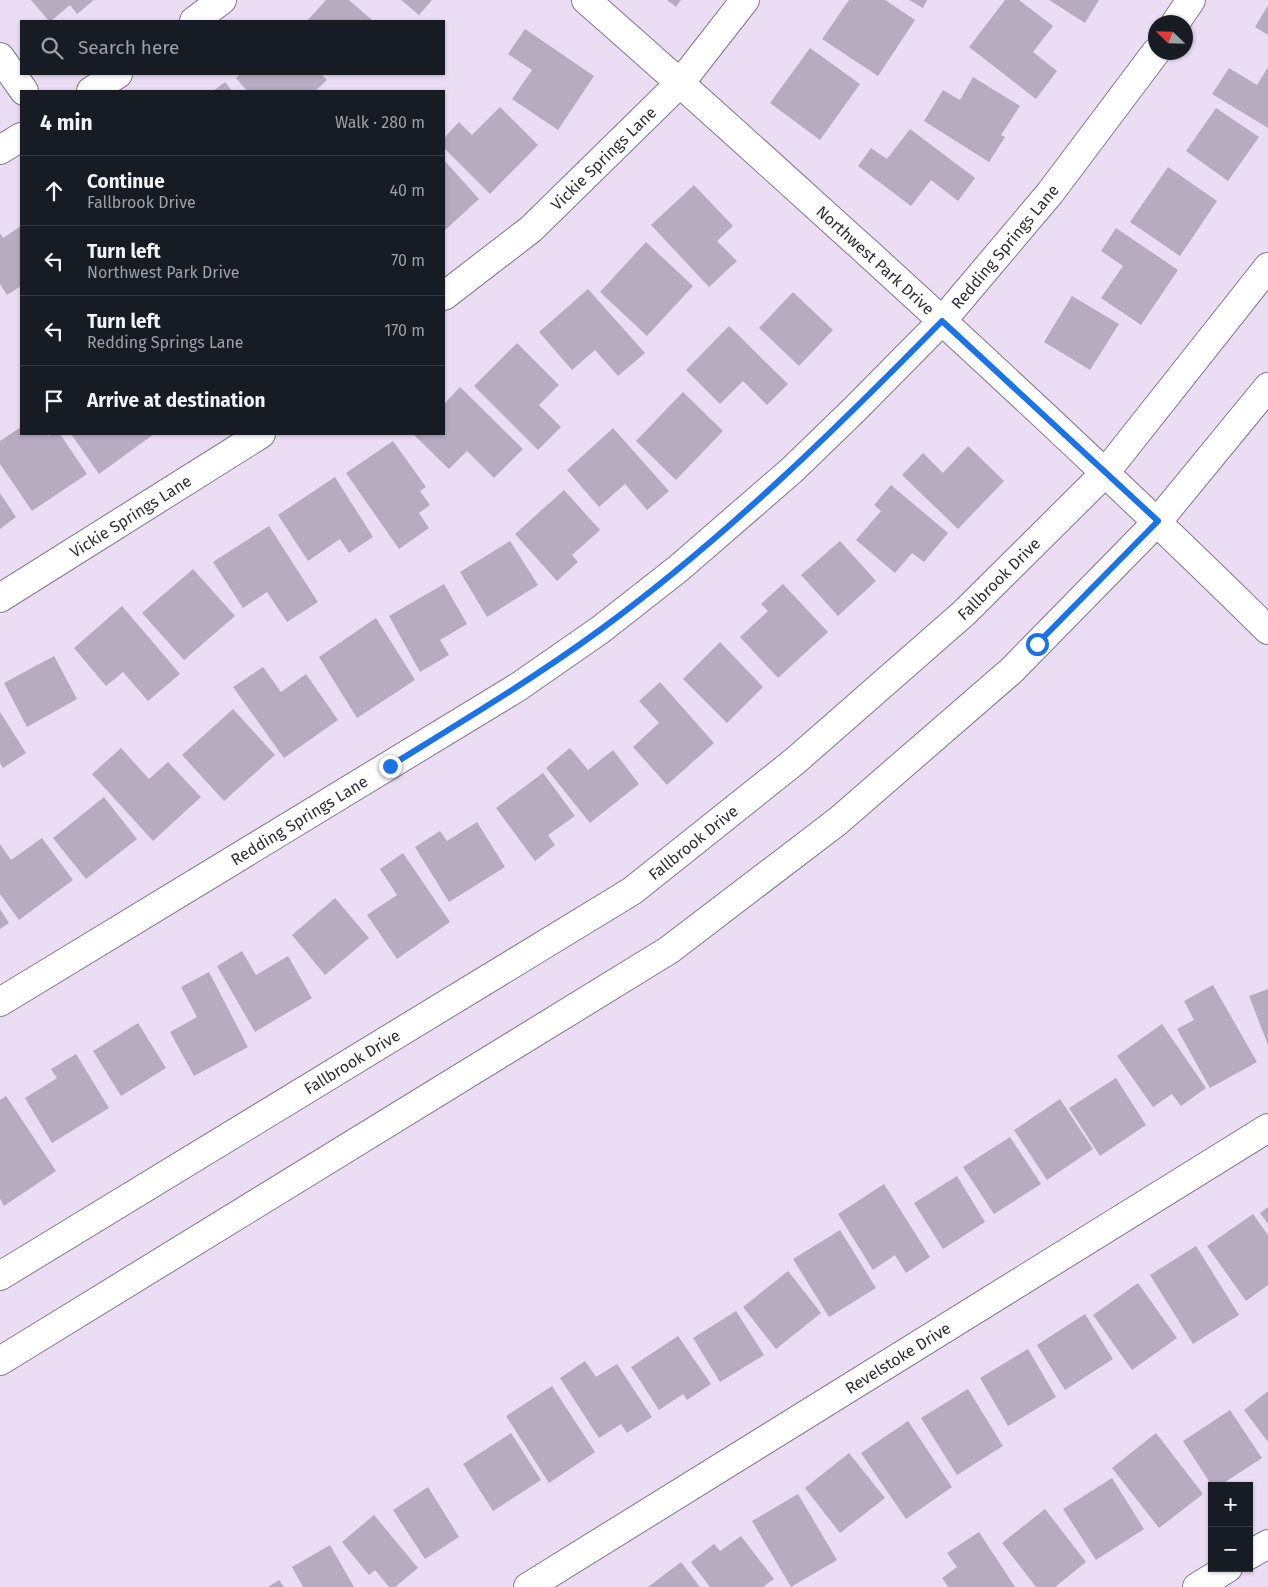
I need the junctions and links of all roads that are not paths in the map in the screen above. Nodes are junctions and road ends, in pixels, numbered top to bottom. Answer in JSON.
{"nodes":[{"id":1,"x":222,"y":0,"type":"edge"},
{"id":2,"x":586,"y":0,"type":"edge"},
{"id":3,"x":745,"y":0,"type":"edge"},
{"id":4,"x":1190,"y":0,"type":"edge"},
{"id":5,"x":1180,"y":15,"type":"edge"},
{"id":6,"x":195,"y":20,"type":"edge"},
{"id":7,"x":0,"y":57,"type":"edge"},
{"id":8,"x":1150,"y":60,"type":"edge"},
{"id":9,"x":116,"y":75,"type":"edge"},
{"id":10,"x":681,"y":82,"type":"junction"},
{"id":11,"x":23,"y":90,"type":"edge"},
{"id":12,"x":93,"y":90,"type":"edge"},
{"id":13,"x":20,"y":138,"type":"edge"},
{"id":14,"x":0,"y":150,"type":"edge"},
{"id":15,"x":1268,"y":267,"type":"edge"},
{"id":16,"x":445,"y":295,"type":"edge"},
{"id":17,"x":942,"y":321,"type":"junction"},
{"id":18,"x":1268,"y":387,"type":"edge"},
{"id":19,"x":259,"y":435,"type":"edge"},
{"id":20,"x":1105,"y":473,"type":"junction"},
{"id":21,"x":1158,"y":521,"type":"junction"},
{"id":22,"x":0,"y":598,"type":"edge"},
{"id":23,"x":1268,"y":630,"type":"edge"},
{"id":24,"x":0,"y":1002,"type":"edge"},
{"id":25,"x":1268,"y":1128,"type":"edge"},
{"id":26,"x":0,"y":1276,"type":"edge"},
{"id":27,"x":0,"y":1361,"type":"edge"},
{"id":28,"x":1268,"y":1544,"type":"edge"},
{"id":29,"x":1253,"y":1553,"type":"edge"},
{"id":30,"x":1221,"y":1572,"type":"edge"},
{"id":31,"x":560,"y":1579,"type":"edge"},
{"id":32,"x":528,"y":1587,"type":"edge"},
{"id":33,"x":1197,"y":1587,"type":"edge"}],
"edges":[{"from":1,"to":6,"type":"street"},
{"from":2,"to":10,"type":"street","name":"Northwest Park Drive"},
{"from":3,"to":10,"type":"street","name":"Vickie Springs Lane"},
{"from":4,"to":5,"type":"street"},
{"from":7,"to":11,"type":"street"},
{"from":8,"to":17,"type":"street","name":"Redding Springs Lane"},
{"from":9,"to":12,"type":"street"},
{"from":10,"to":16,"type":"street","name":"Vickie Springs Lane"},
{"from":10,"to":17,"type":"street","name":"Northwest Park Drive"},
{"from":13,"to":14,"type":"street"},
{"from":15,"to":20,"type":"street","name":"Fallbrook Drive"},
{"from":17,"to":20,"type":"street","name":"Northwest Park Drive"},
{"from":17,"to":24,"type":"street","name":"Redding Springs Lane"},
{"from":18,"to":21,"type":"street"},
{"from":19,"to":22,"type":"street","name":"Vickie Springs Lane"},
{"from":20,"to":21,"type":"street","name":"Northwest Park Drive"},
{"from":20,"to":26,"type":"street","name":"Fallbrook Drive"},
{"from":21,"to":23,"type":"street","name":"Northwest Park Drive"},
{"from":21,"to":27,"type":"street"},
{"from":25,"to":31,"type":"street","name":"Revelstoke Drive"},
{"from":28,"to":29,"type":"street"},
{"from":30,"to":33,"type":"street"},
{"from":31,"to":32,"type":"street","name":"Revelstoke Drive"}]}
